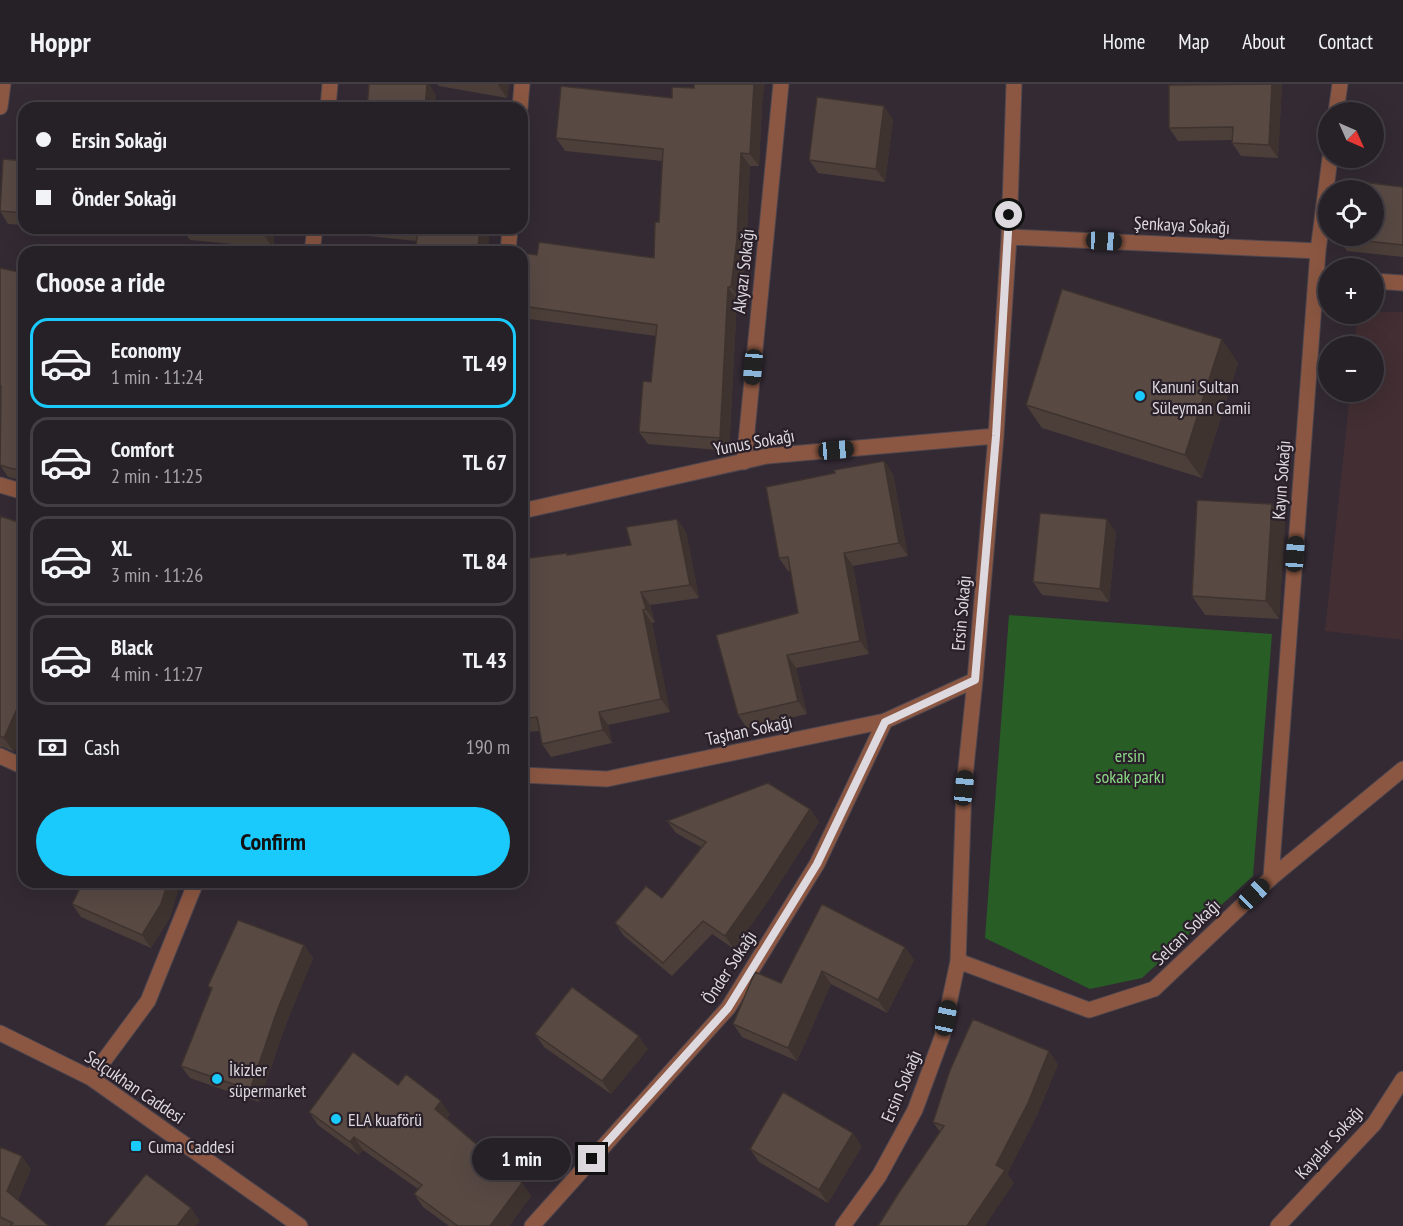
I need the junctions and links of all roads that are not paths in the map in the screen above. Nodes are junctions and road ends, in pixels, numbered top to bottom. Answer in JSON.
{"nodes":[{"id":1,"x":3,"y":84,"type":"edge"},
{"id":2,"x":330,"y":84,"type":"edge"},
{"id":3,"x":522,"y":84,"type":"edge"},
{"id":4,"x":781,"y":84,"type":"edge"},
{"id":5,"x":1014,"y":84,"type":"edge"},
{"id":6,"x":1340,"y":84,"type":"edge"},
{"id":7,"x":328,"y":102,"type":"edge"},
{"id":8,"x":520,"y":102,"type":"edge"},
{"id":9,"x":1337,"y":102,"type":"edge"},
{"id":10,"x":0,"y":107,"type":"edge"},
{"id":11,"x":1329,"y":168,"type":"edge"},
{"id":12,"x":1008,"y":237,"type":"junction"},
{"id":13,"x":1318,"y":250,"type":"junction"},
{"id":14,"x":1319,"y":258,"type":"edge"},
{"id":15,"x":1384,"y":282,"type":"edge"},
{"id":16,"x":1403,"y":283,"type":"edge"},
{"id":17,"x":1319,"y":324,"type":"edge"},
{"id":18,"x":996,"y":436,"type":"junction"},
{"id":19,"x":744,"y":462,"type":"junction"},
{"id":20,"x":0,"y":484,"type":"edge"},
{"id":21,"x":18,"y":490,"type":"edge"},
{"id":22,"x":528,"y":509,"type":"edge"},
{"id":23,"x":975,"y":680,"type":"junction"},
{"id":24,"x":885,"y":722,"type":"junction"},
{"id":25,"x":0,"y":756,"type":"edge"},
{"id":26,"x":18,"y":764,"type":"edge"},
{"id":27,"x":1403,"y":769,"type":"edge"},
{"id":28,"x":528,"y":775,"type":"edge"},
{"id":29,"x":1271,"y":878,"type":"junction"},
{"id":30,"x":194,"y":888,"type":"edge"},
{"id":31,"x":958,"y":961,"type":"junction"},
{"id":32,"x":0,"y":1033,"type":"edge"},
{"id":33,"x":91,"y":1078,"type":"junction"},
{"id":34,"x":1403,"y":1080,"type":"edge"},
{"id":35,"x":300,"y":1226,"type":"edge"},
{"id":36,"x":532,"y":1226,"type":"edge"},
{"id":37,"x":843,"y":1226,"type":"edge"},
{"id":38,"x":1278,"y":1226,"type":"edge"}],
"edges":[{"from":1,"to":10,"type":"street"},
{"from":2,"to":7,"type":"street"},
{"from":3,"to":8,"type":"street"},
{"from":4,"to":19,"type":"street","name":"Akyazı Sokağı"},
{"from":5,"to":12,"type":"street","name":"Ersin Sokağı"},
{"from":6,"to":9,"type":"street"},
{"from":11,"to":13,"type":"street","name":"Kayın Sokağı"},
{"from":12,"to":13,"type":"street","name":"Şenkaya Sokağı"},
{"from":12,"to":18,"type":"street","name":"Ersin Sokağı"},
{"from":13,"to":14,"type":"street","name":"Kayın Sokağı"},
{"from":15,"to":16,"type":"street"},
{"from":17,"to":29,"type":"street","name":"Kayın Sokağı"},
{"from":18,"to":19,"type":"street","name":"Yunus Sokağı"},
{"from":18,"to":23,"type":"street","name":"Ersin Sokağı"},
{"from":19,"to":22,"type":"street","name":"Yunus Sokağı"},
{"from":20,"to":21,"type":"street"},
{"from":23,"to":24,"type":"street","name":"Taşhan Sokağı"},
{"from":23,"to":31,"type":"street","name":"Ersin Sokağı"},
{"from":24,"to":28,"type":"street","name":"Taşhan Sokağı"},
{"from":24,"to":36,"type":"street","name":"Önder Sokağı"},
{"from":25,"to":26,"type":"street"},
{"from":27,"to":29,"type":"street","name":"Selcan Sokağı"},
{"from":29,"to":31,"type":"street","name":"Selcan Sokağı"},
{"from":30,"to":33,"type":"street"},
{"from":31,"to":37,"type":"street","name":"Ersin Sokağı"},
{"from":32,"to":33,"type":"street","name":"Selçukhan Caddesi"},
{"from":33,"to":35,"type":"street","name":"Selçukhan Caddesi"},
{"from":34,"to":38,"type":"street","name":"Kayalar Sokağı"}]}
